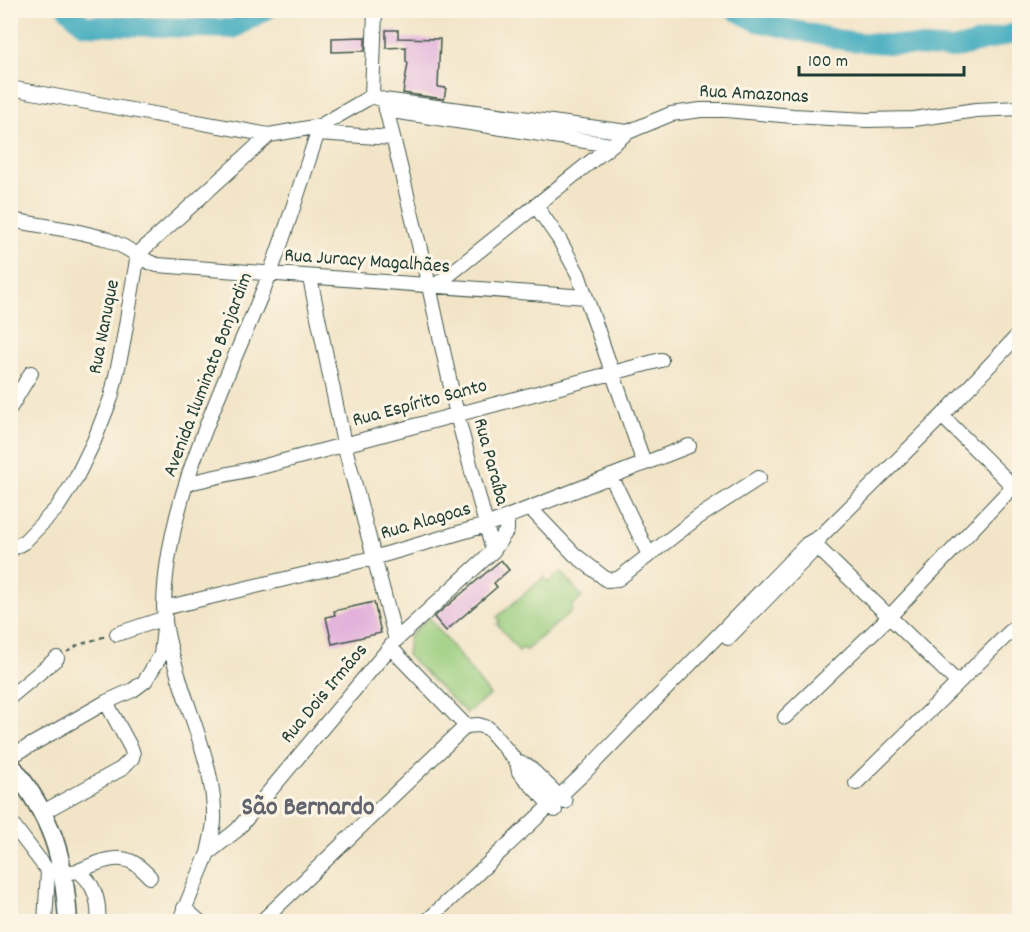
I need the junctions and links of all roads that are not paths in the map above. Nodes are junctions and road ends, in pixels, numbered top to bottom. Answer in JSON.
{"nodes":[{"id":1,"x":375,"y":10,"type":"edge"},
{"id":2,"x":10,"y":88,"type":"edge"},
{"id":3,"x":381,"y":102,"type":"junction"},
{"id":4,"x":1020,"y":108,"type":"edge"},
{"id":5,"x":319,"y":130,"type":"junction"},
{"id":6,"x":628,"y":132,"type":"junction"},
{"id":7,"x":269,"y":135,"type":"junction"},
{"id":8,"x":392,"y":138,"type":"junction"},
{"id":9,"x":611,"y":145,"type":"junction"},
{"id":10,"x":536,"y":206,"type":"junction"},
{"id":11,"x":10,"y":220,"type":"edge"},
{"id":12,"x":138,"y":254,"type":"junction"},
{"id":13,"x":269,"y":274,"type":"junction"},
{"id":14,"x":310,"y":278,"type":"junction"},
{"id":15,"x":432,"y":286,"type":"junction"},
{"id":16,"x":586,"y":297,"type":"junction"},
{"id":17,"x":1020,"y":333,"type":"edge"},
{"id":18,"x":661,"y":360,"type":"dead end"},
{"id":19,"x":31,"y":373,"type":"dead end"},
{"id":20,"x":612,"y":374,"type":"junction"},
{"id":21,"x":10,"y":408,"type":"edge"},
{"id":22,"x":457,"y":415,"type":"junction"},
{"id":23,"x":942,"y":416,"type":"junction"},
{"id":24,"x":344,"y":444,"type":"junction"},
{"id":25,"x":689,"y":446,"type":"dead end"},
{"id":26,"x":644,"y":463,"type":"junction"},
{"id":27,"x":611,"y":476,"type":"junction"},
{"id":28,"x":759,"y":478,"type":"dead end"},
{"id":29,"x":188,"y":483,"type":"junction"},
{"id":30,"x":1017,"y":486,"type":"edge"},
{"id":31,"x":530,"y":508,"type":"junction"},
{"id":32,"x":507,"y":517,"type":"junction"},
{"id":33,"x":486,"y":525,"type":"junction"},
{"id":34,"x":816,"y":541,"type":"junction"},
{"id":35,"x":10,"y":550,"type":"edge"},
{"id":36,"x":493,"y":551,"type":"junction"},
{"id":37,"x":649,"y":555,"type":"junction"},
{"id":38,"x":373,"y":558,"type":"junction"},
{"id":39,"x":165,"y":613,"type":"junction"},
{"id":40,"x":890,"y":616,"type":"junction"},
{"id":41,"x":1020,"y":622,"type":"edge"},
{"id":42,"x":117,"y":634,"type":"road end"},
{"id":43,"x":393,"y":643,"type":"junction"},
{"id":44,"x":57,"y":658,"type":"road end"},
{"id":45,"x":958,"y":683,"type":"junction"},
{"id":46,"x":10,"y":697,"type":"edge"},
{"id":47,"x":106,"y":702,"type":"junction"},
{"id":48,"x":785,"y":717,"type":"dead end"},
{"id":49,"x":466,"y":726,"type":"junction"},
{"id":50,"x":10,"y":757,"type":"edge"},
{"id":51,"x":10,"y":764,"type":"edge"},
{"id":52,"x":856,"y":783,"type":"dead end"},
{"id":53,"x":557,"y":803,"type":"junction"},
{"id":54,"x":43,"y":812,"type":"junction"},
{"id":55,"x":10,"y":821,"type":"edge"},
{"id":56,"x":208,"y":853,"type":"junction"},
{"id":57,"x":63,"y":871,"type":"junction"},
{"id":58,"x":150,"y":876,"type":"dead end"},
{"id":59,"x":184,"y":908,"type":"junction"},
{"id":60,"x":45,"y":921,"type":"edge"},
{"id":61,"x":68,"y":921,"type":"edge"},
{"id":62,"x":98,"y":921,"type":"edge"},
{"id":63,"x":179,"y":921,"type":"edge"},
{"id":64,"x":200,"y":921,"type":"edge"},
{"id":65,"x":261,"y":921,"type":"edge"},
{"id":66,"x":426,"y":921,"type":"edge"}],
"edges":[{"from":1,"to":3,"type":"street","name":"Rua Paraíba"},
{"from":2,"to":7,"type":"street"},
{"from":3,"to":5,"type":"street"},
{"from":3,"to":6,"type":"street"},
{"from":3,"to":8,"type":"street","name":"Rua Paraíba"},
{"from":3,"to":9,"type":"street"},
{"from":4,"to":6,"type":"street","name":"Rua Amazonas"},
{"from":5,"to":7,"type":"street"},
{"from":5,"to":8,"type":"street"},
{"from":5,"to":13,"type":"street","name":"Avenida Iluminato Bonjardim"},
{"from":6,"to":9,"type":"street","name":"Rua Amazonas"},
{"from":7,"to":12,"type":"street"},
{"from":8,"to":15,"type":"street","name":"Rua Paraíba"},
{"from":9,"to":10,"type":"street","name":"Rua Amazonas"},
{"from":10,"to":15,"type":"street","name":"Rua Amazonas"},
{"from":10,"to":16,"type":"street"},
{"from":11,"to":12,"type":"street","name":"Rua Juracy Magalhães"},
{"from":12,"to":13,"type":"street","name":"Rua Juracy Magalhães"},
{"from":12,"to":35,"type":"street","name":"Rua Nanuque"},
{"from":13,"to":14,"type":"street","name":"Rua Juracy Magalhães"},
{"from":13,"to":29,"type":"street","name":"Avenida Iluminato Bonjardim"},
{"from":14,"to":15,"type":"street","name":"Rua Juracy Magalhães"},
{"from":14,"to":24,"type":"street"},
{"from":15,"to":16,"type":"street","name":"Rua Juracy Magalhães"},
{"from":15,"to":22,"type":"street","name":"Rua Paraíba"},
{"from":16,"to":20,"type":"street"},
{"from":17,"to":23,"type":"street"},
{"from":18,"to":20,"type":"street","name":"Rua Espírito Santo"},
{"from":19,"to":21,"type":"street"},
{"from":20,"to":22,"type":"street","name":"Rua Espírito Santo"},
{"from":20,"to":26,"type":"street"},
{"from":22,"to":24,"type":"street","name":"Rua Espírito Santo"},
{"from":22,"to":33,"type":"street","name":"Rua Paraíba"},
{"from":23,"to":30,"type":"street"},
{"from":23,"to":34,"type":"street"},
{"from":24,"to":29,"type":"street","name":"Rua Espírito Santo"},
{"from":24,"to":38,"type":"street"},
{"from":25,"to":26,"type":"street","name":"Rua Alagoas"},
{"from":26,"to":27,"type":"street","name":"Rua Alagoas"},
{"from":27,"to":31,"type":"street","name":"Rua Alagoas"},
{"from":27,"to":37,"type":"street"},
{"from":28,"to":37,"type":"street"},
{"from":29,"to":39,"type":"street","name":"Avenida Iluminato Bonjardim"},
{"from":30,"to":40,"type":"street"},
{"from":31,"to":32,"type":"street","name":"Rua Alagoas"},
{"from":31,"to":37,"type":"street"},
{"from":32,"to":33,"type":"street","name":"Rua Alagoas"},
{"from":32,"to":36,"type":"street","name":"Rua Dois Irmãos"},
{"from":33,"to":36,"type":"street","name":"Rua Paraíba"},
{"from":33,"to":38,"type":"street","name":"Rua Alagoas"},
{"from":34,"to":40,"type":"street"},
{"from":34,"to":53,"type":"street"},
{"from":36,"to":43,"type":"street","name":"Rua Dois Irmãos"},
{"from":38,"to":39,"type":"street","name":"Rua Alagoas"},
{"from":38,"to":43,"type":"street"},
{"from":39,"to":42,"type":"street","name":"Rua Alagoas"},
{"from":39,"to":47,"type":"street"},
{"from":39,"to":56,"type":"street","name":"Avenida Iluminato Bonjardim"},
{"from":40,"to":45,"type":"street"},
{"from":40,"to":48,"type":"street"},
{"from":41,"to":45,"type":"street"},
{"from":43,"to":49,"type":"street"},
{"from":43,"to":56,"type":"street","name":"Rua Dois Irmãos"},
{"from":44,"to":46,"type":"street"},
{"from":45,"to":52,"type":"street"},
{"from":47,"to":50,"type":"street"},
{"from":47,"to":54,"type":"street"},
{"from":49,"to":53,"type":"street"},
{"from":49,"to":65,"type":"street"},
{"from":51,"to":54,"type":"main road"},
{"from":53,"to":66,"type":"street"},
{"from":54,"to":57,"type":"main road"},
{"from":55,"to":57,"type":"street"},
{"from":56,"to":59,"type":"street","name":"Rua Dois Irmãos"},
{"from":57,"to":58,"type":"street"},
{"from":57,"to":60,"type":"street"},
{"from":57,"to":61,"type":"main road"},
{"from":57,"to":62,"type":"street"},
{"from":59,"to":63,"type":"street"},
{"from":59,"to":64,"type":"street"}]}
